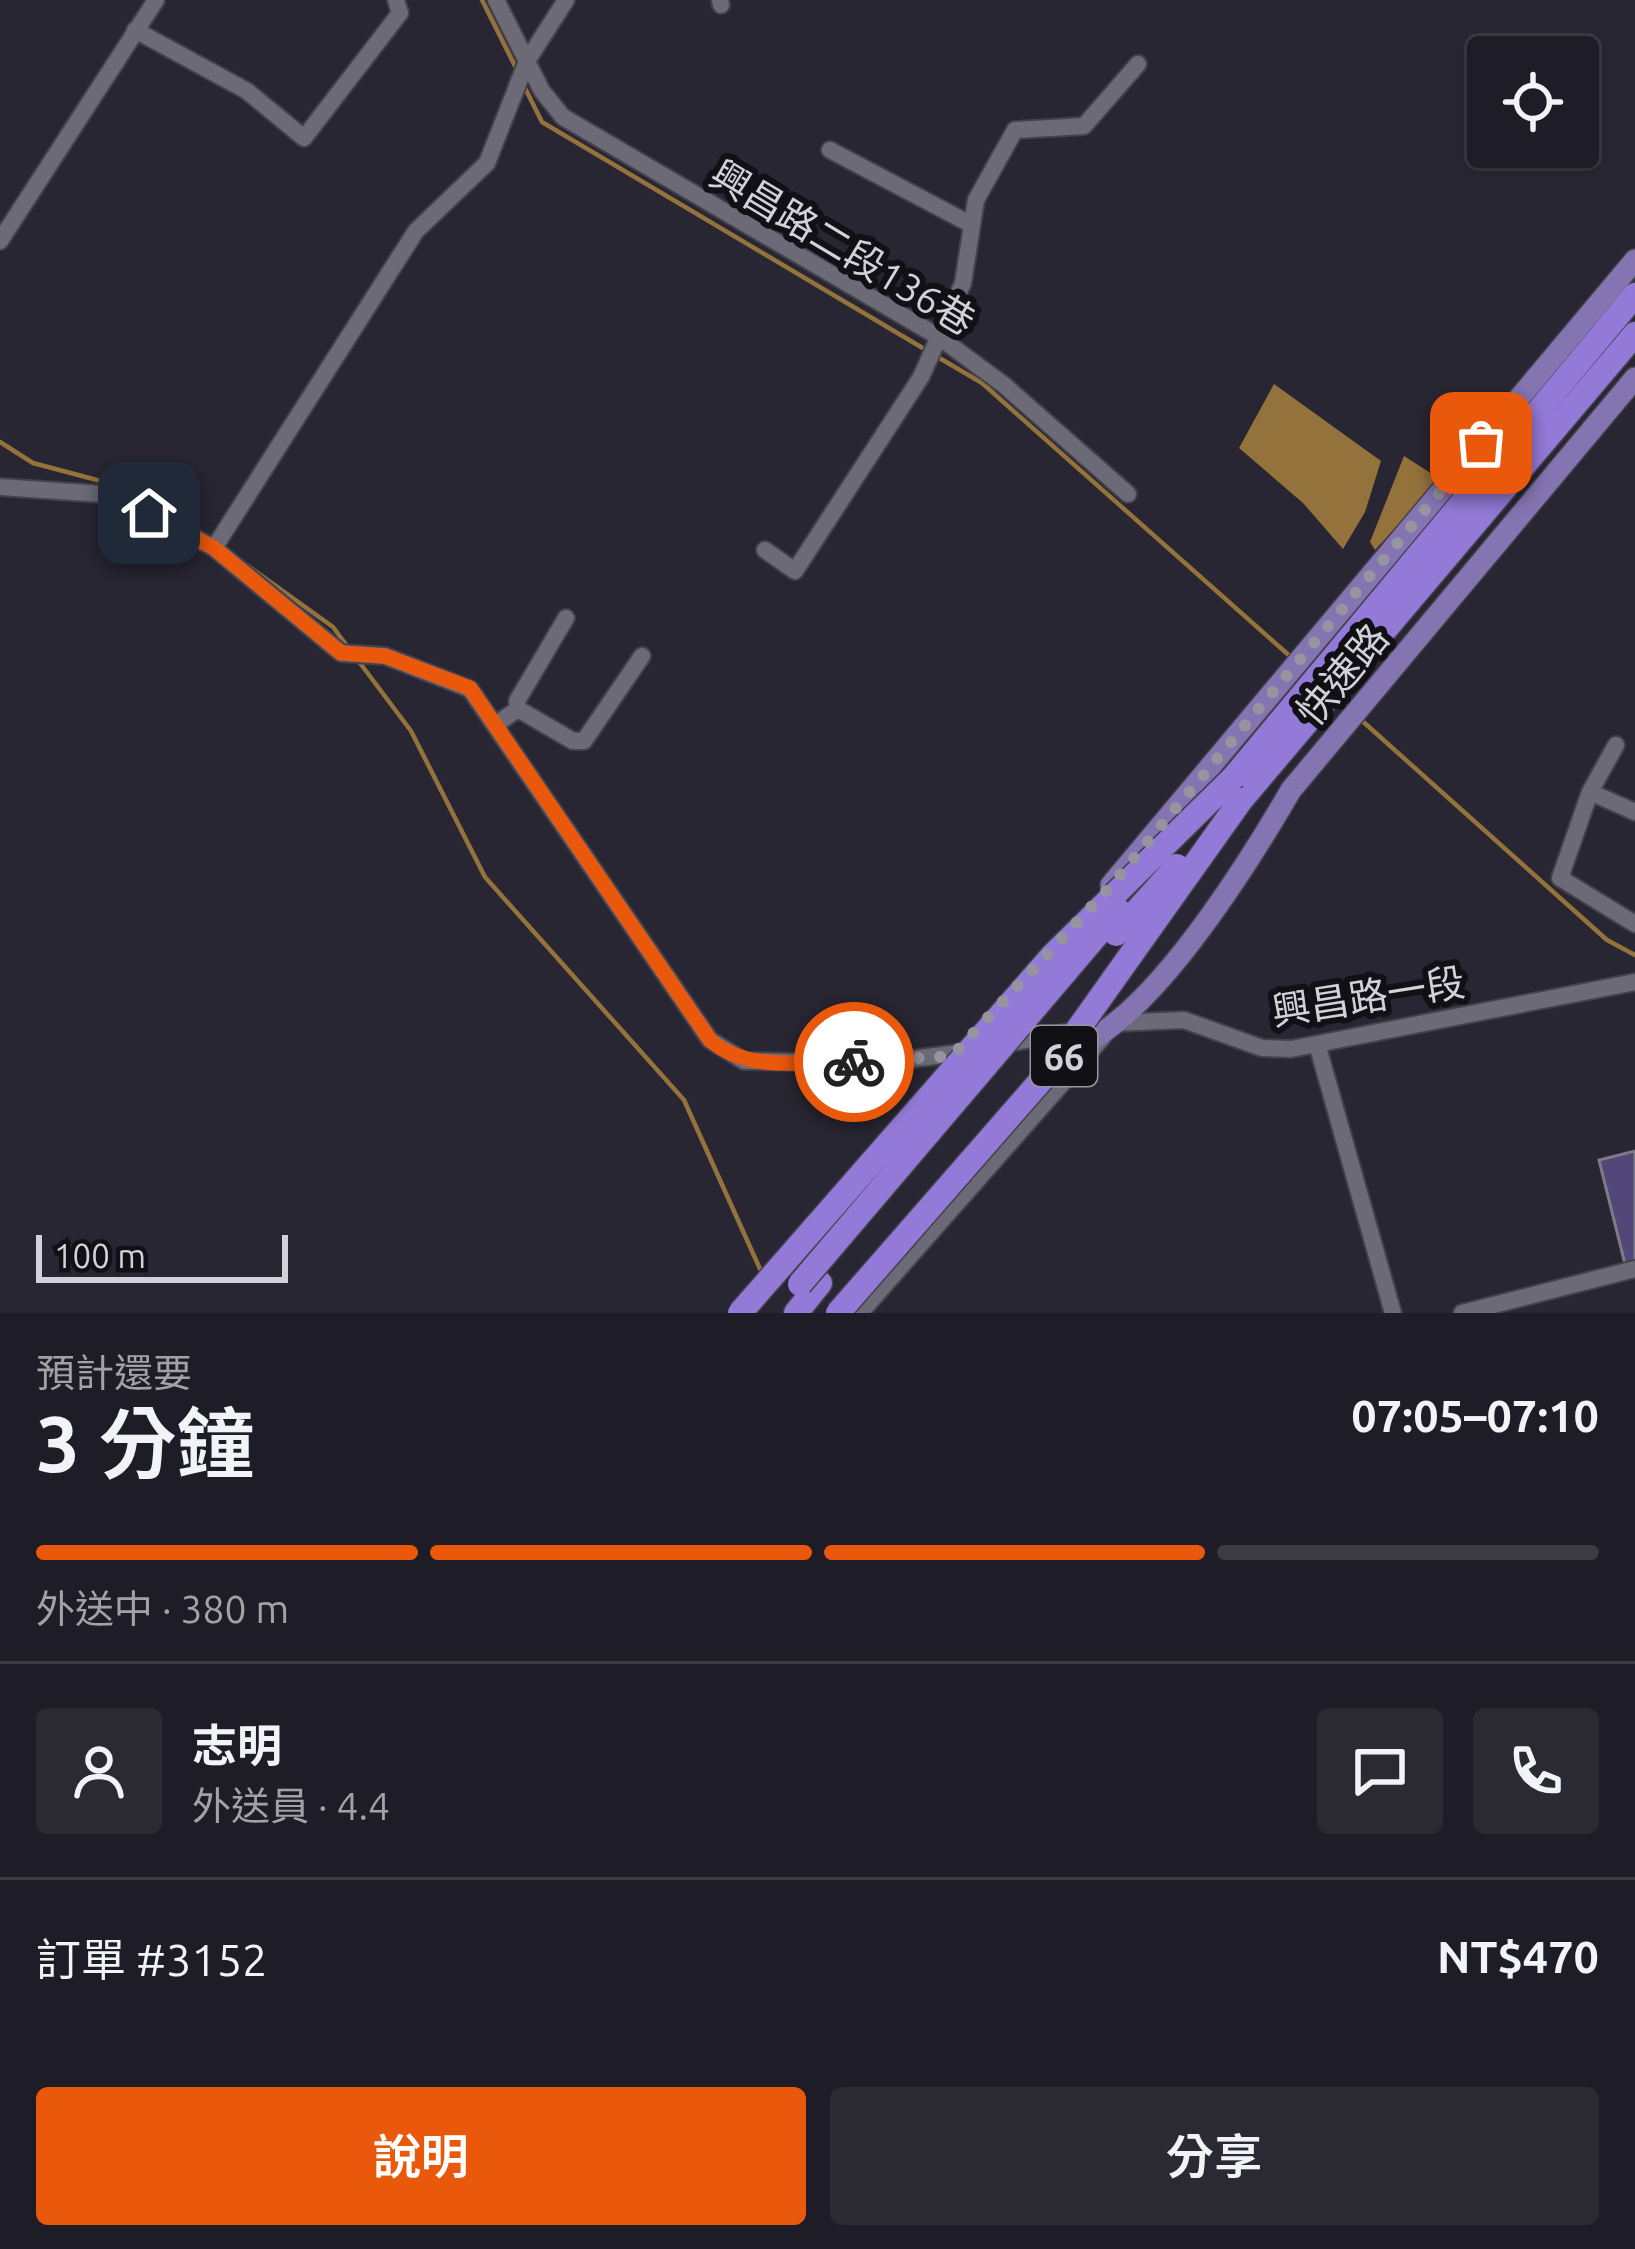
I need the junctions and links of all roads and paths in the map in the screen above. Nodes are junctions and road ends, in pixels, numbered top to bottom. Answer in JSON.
{"nodes":[{"id":1,"x":156,"y":0,"type":"edge"},
{"id":2,"x":395,"y":0,"type":"edge"},
{"id":3,"x":496,"y":0,"type":"edge"},
{"id":4,"x":566,"y":0,"type":"edge"},
{"id":5,"x":135,"y":30,"type":"junction"},
{"id":6,"x":527,"y":62,"type":"junction"},
{"id":7,"x":1138,"y":64,"type":"dead end"},
{"id":8,"x":830,"y":149,"type":"dead end"},
{"id":9,"x":972,"y":225,"type":"junction"},
{"id":10,"x":0,"y":241,"type":"edge"},
{"id":11,"x":1635,"y":260,"type":"edge"},
{"id":12,"x":1635,"y":295,"type":"edge"},
{"id":13,"x":1635,"y":334,"type":"edge"},
{"id":14,"x":939,"y":338,"type":"junction"},
{"id":15,"x":1635,"y":378,"type":"edge"},
{"id":16,"x":0,"y":487,"type":"edge"},
{"id":17,"x":1128,"y":494,"type":"dead end"},
{"id":18,"x":214,"y":548,"type":"junction"},
{"id":19,"x":765,"y":550,"type":"dead end"},
{"id":20,"x":566,"y":618,"type":"dead end"},
{"id":21,"x":642,"y":656,"type":"dead end"},
{"id":22,"x":518,"y":709,"type":"junction"},
{"id":23,"x":495,"y":725,"type":"junction"},
{"id":24,"x":1616,"y":745,"type":"dead end"},
{"id":25,"x":1237,"y":788,"type":"junction"},
{"id":26,"x":1590,"y":792,"type":"junction"},
{"id":27,"x":1635,"y":812,"type":"edge"},
{"id":28,"x":1109,"y":888,"type":"junction"},
{"id":29,"x":1635,"y":924,"type":"edge"},
{"id":30,"x":1635,"y":982,"type":"edge"},
{"id":31,"x":1115,"y":1023,"type":"junction"},
{"id":32,"x":1317,"y":1044,"type":"junction"},
{"id":33,"x":979,"y":1049,"type":"junction"},
{"id":34,"x":952,"y":1056,"type":"junction"},
{"id":35,"x":1635,"y":1269,"type":"edge"},
{"id":36,"x":810,"y":1283,"type":"junction"},
{"id":37,"x":727,"y":1313,"type":"edge"},
{"id":38,"x":740,"y":1313,"type":"edge"},
{"id":39,"x":755,"y":1313,"type":"edge"},
{"id":40,"x":775,"y":1313,"type":"edge"},
{"id":41,"x":796,"y":1313,"type":"edge"},
{"id":42,"x":822,"y":1313,"type":"edge"},
{"id":43,"x":838,"y":1313,"type":"edge"},
{"id":44,"x":860,"y":1313,"type":"edge"},
{"id":45,"x":1393,"y":1313,"type":"edge"},
{"id":46,"x":1462,"y":1313,"type":"edge"}],
"edges":[{"from":1,"to":5,"type":"street"},
{"from":2,"to":5,"type":"street"},
{"from":3,"to":6,"type":"street","name":"興昌路二段136巷"},
{"from":4,"to":6,"type":"street"},
{"from":5,"to":10,"type":"street"},
{"from":6,"to":14,"type":"street","name":"興昌路二段136巷"},
{"from":6,"to":18,"type":"street"},
{"from":7,"to":9,"type":"street"},
{"from":8,"to":9,"type":"street"},
{"from":9,"to":14,"type":"street"},
{"from":11,"to":28,"type":"main road","name":"快速路","number":"66"},
{"from":12,"to":25,"type":"highway","number":"66"},
{"from":13,"to":25,"type":"highway","number":"66"},
{"from":14,"to":17,"type":"street","name":"興昌路二段136巷"},
{"from":14,"to":19,"type":"street"},
{"from":15,"to":31,"type":"main road","name":"快速路","number":"66"},
{"from":16,"to":18,"type":"street"},
{"from":18,"to":23,"type":"street"},
{"from":20,"to":22,"type":"street"},
{"from":21,"to":22,"type":"street"},
{"from":22,"to":23,"type":"street"},
{"from":23,"to":34,"type":"street","name":"興昌路一段"},
{"from":24,"to":26,"type":"street"},
{"from":25,"to":36,"type":"highway","bridge":true},
{"from":25,"to":38,"type":"highway","number":"66","bridge":true},
{"from":25,"to":43,"type":"highway","number":"66","bridge":true},
{"from":26,"to":27,"type":"street"},
{"from":26,"to":29,"type":"street"},
{"from":28,"to":33,"type":"main road","name":"快速路","number":"66"},
{"from":28,"to":34,"type":"street","name":"快速路","number":"66"},
{"from":30,"to":32,"type":"street","name":"興昌路一段"},
{"from":31,"to":32,"type":"street","name":"興昌路一段"},
{"from":31,"to":33,"type":"street","name":"興昌路一段"},
{"from":31,"to":42,"type":"main road","name":"快速路","number":"66"},
{"from":31,"to":44,"type":"street","name":"快速路"},
{"from":32,"to":45,"type":"street"},
{"from":33,"to":34,"type":"street","name":"興昌路一段"},
{"from":33,"to":39,"type":"main road","name":"快速路","number":"66"},
{"from":34,"to":37,"type":"street","name":"快速路"},
{"from":35,"to":46,"type":"street"},
{"from":36,"to":40,"type":"highway"},
{"from":36,"to":41,"type":"highway"}]}
